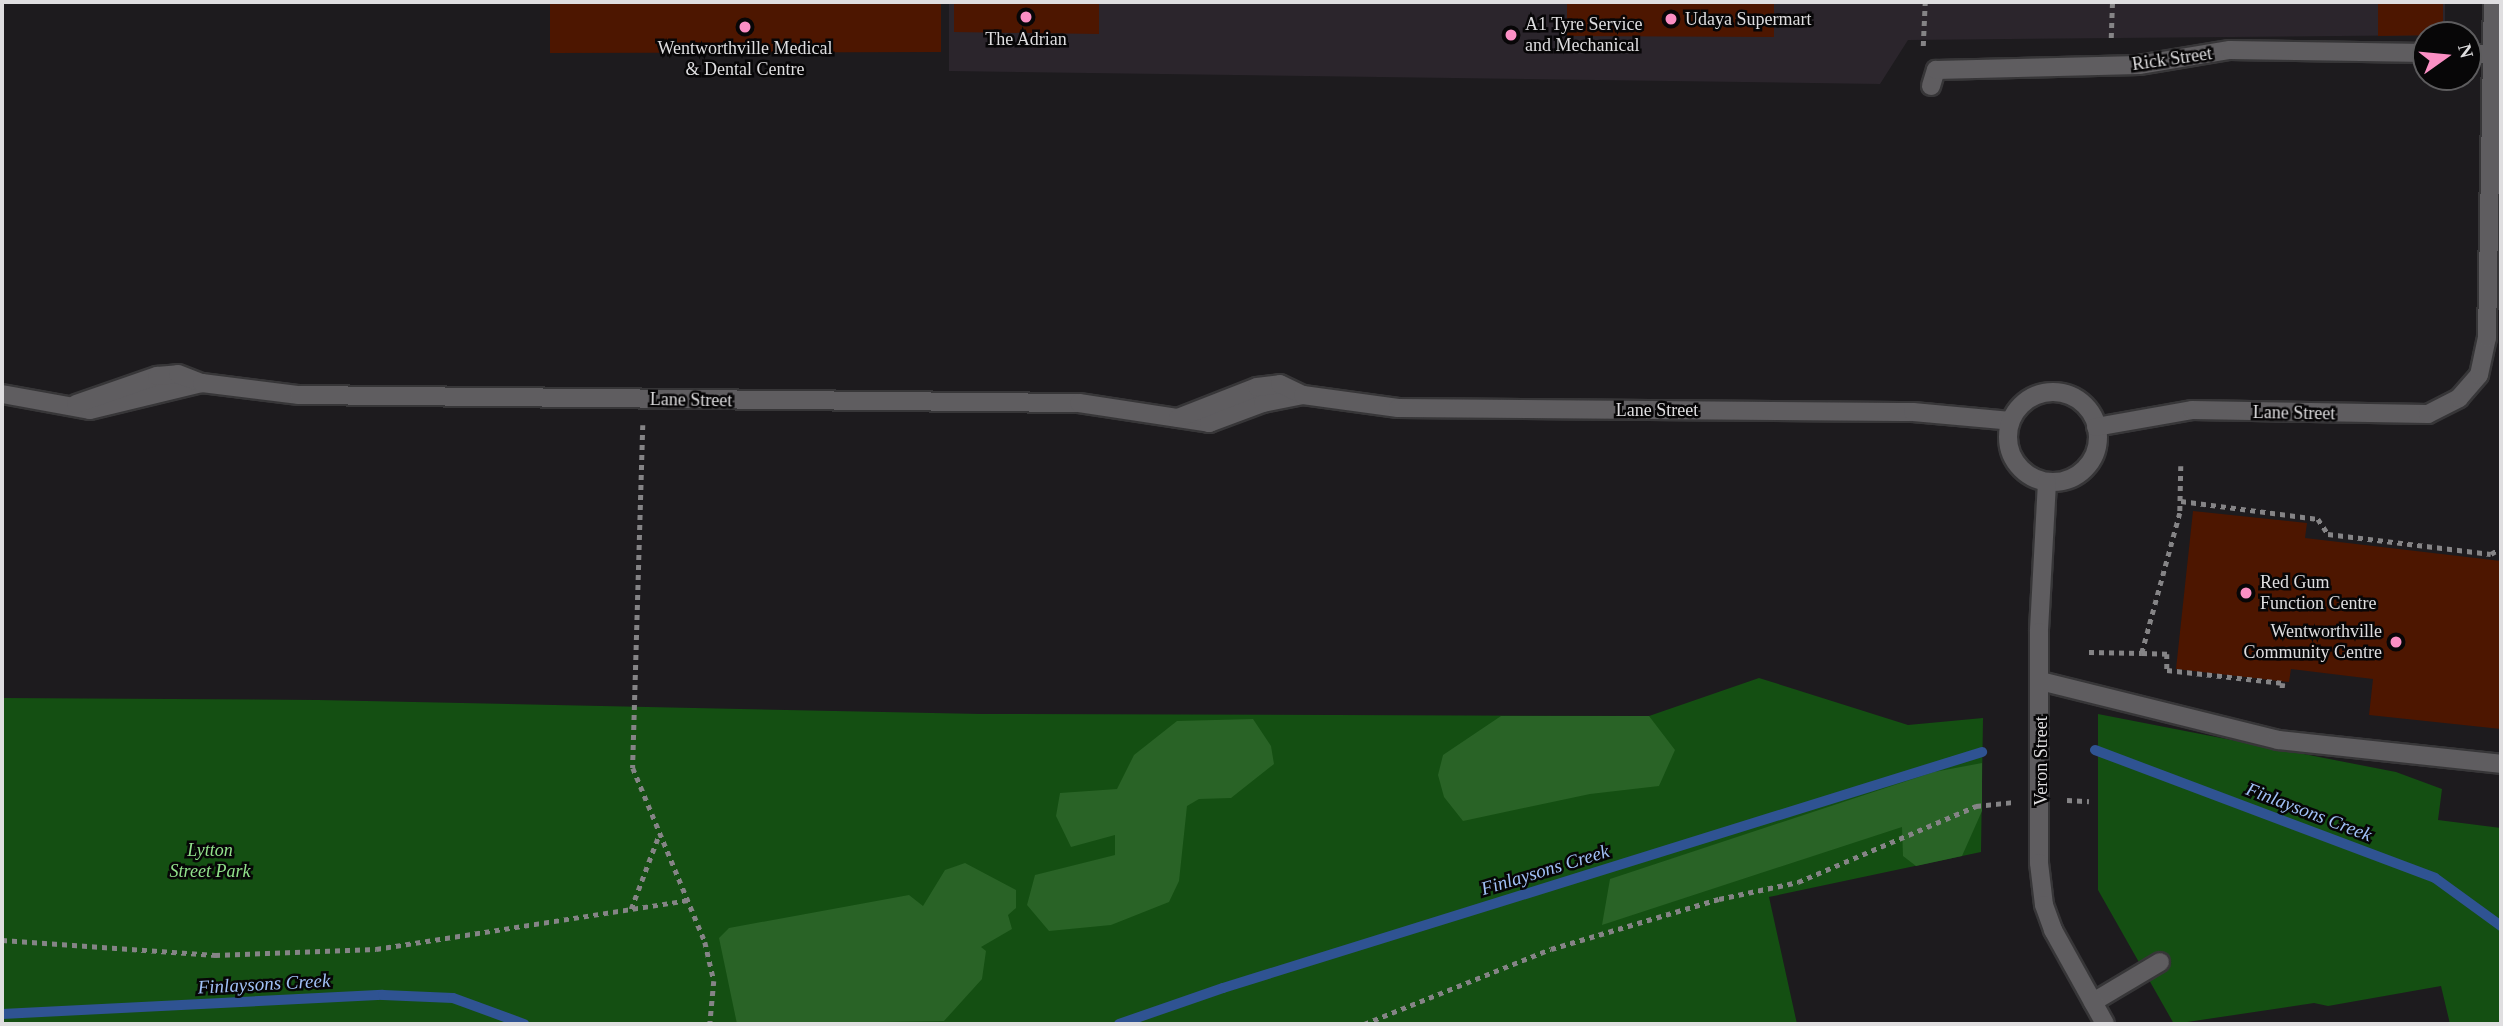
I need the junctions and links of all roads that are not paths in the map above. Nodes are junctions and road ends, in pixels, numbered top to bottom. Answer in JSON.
{"nodes":[{"id":1,"x":2493,"y":2,"type":"edge"},
{"id":2,"x":2412,"y":53,"type":"edge"},
{"id":3,"x":2482,"y":54,"type":"edge"},
{"id":4,"x":2493,"y":54,"type":"junction"},
{"id":5,"x":1931,"y":86,"type":"dead end"},
{"id":6,"x":2,"y":394,"type":"edge"},
{"id":7,"x":2011,"y":421,"type":"junction"},
{"id":8,"x":2096,"y":427,"type":"junction"},
{"id":9,"x":2047,"y":482,"type":"junction"},
{"id":10,"x":2040,"y":681,"type":"junction"},
{"id":11,"x":2501,"y":764,"type":"edge"},
{"id":12,"x":2160,"y":962,"type":"dead end"},
{"id":13,"x":2093,"y":1002,"type":"junction"},
{"id":14,"x":2105,"y":1024,"type":"edge"}],
"edges":[{"from":1,"to":4,"type":"street"},
{"from":2,"to":5,"type":"street","name":"Rick Street"},
{"from":3,"to":4,"type":"street"},
{"from":4,"to":8,"type":"street","name":"Lane Street"},
{"from":6,"to":7,"type":"street","name":"Lane Street"},
{"from":7,"to":8,"type":"street"},
{"from":7,"to":9,"type":"street"},
{"from":8,"to":9,"type":"street"},
{"from":9,"to":10,"type":"street","name":"Veron Street"},
{"from":10,"to":11,"type":"street"},
{"from":10,"to":13,"type":"street","name":"Veron Street"},
{"from":12,"to":13,"type":"street"},
{"from":13,"to":14,"type":"street","name":"Veron Street"}]}
